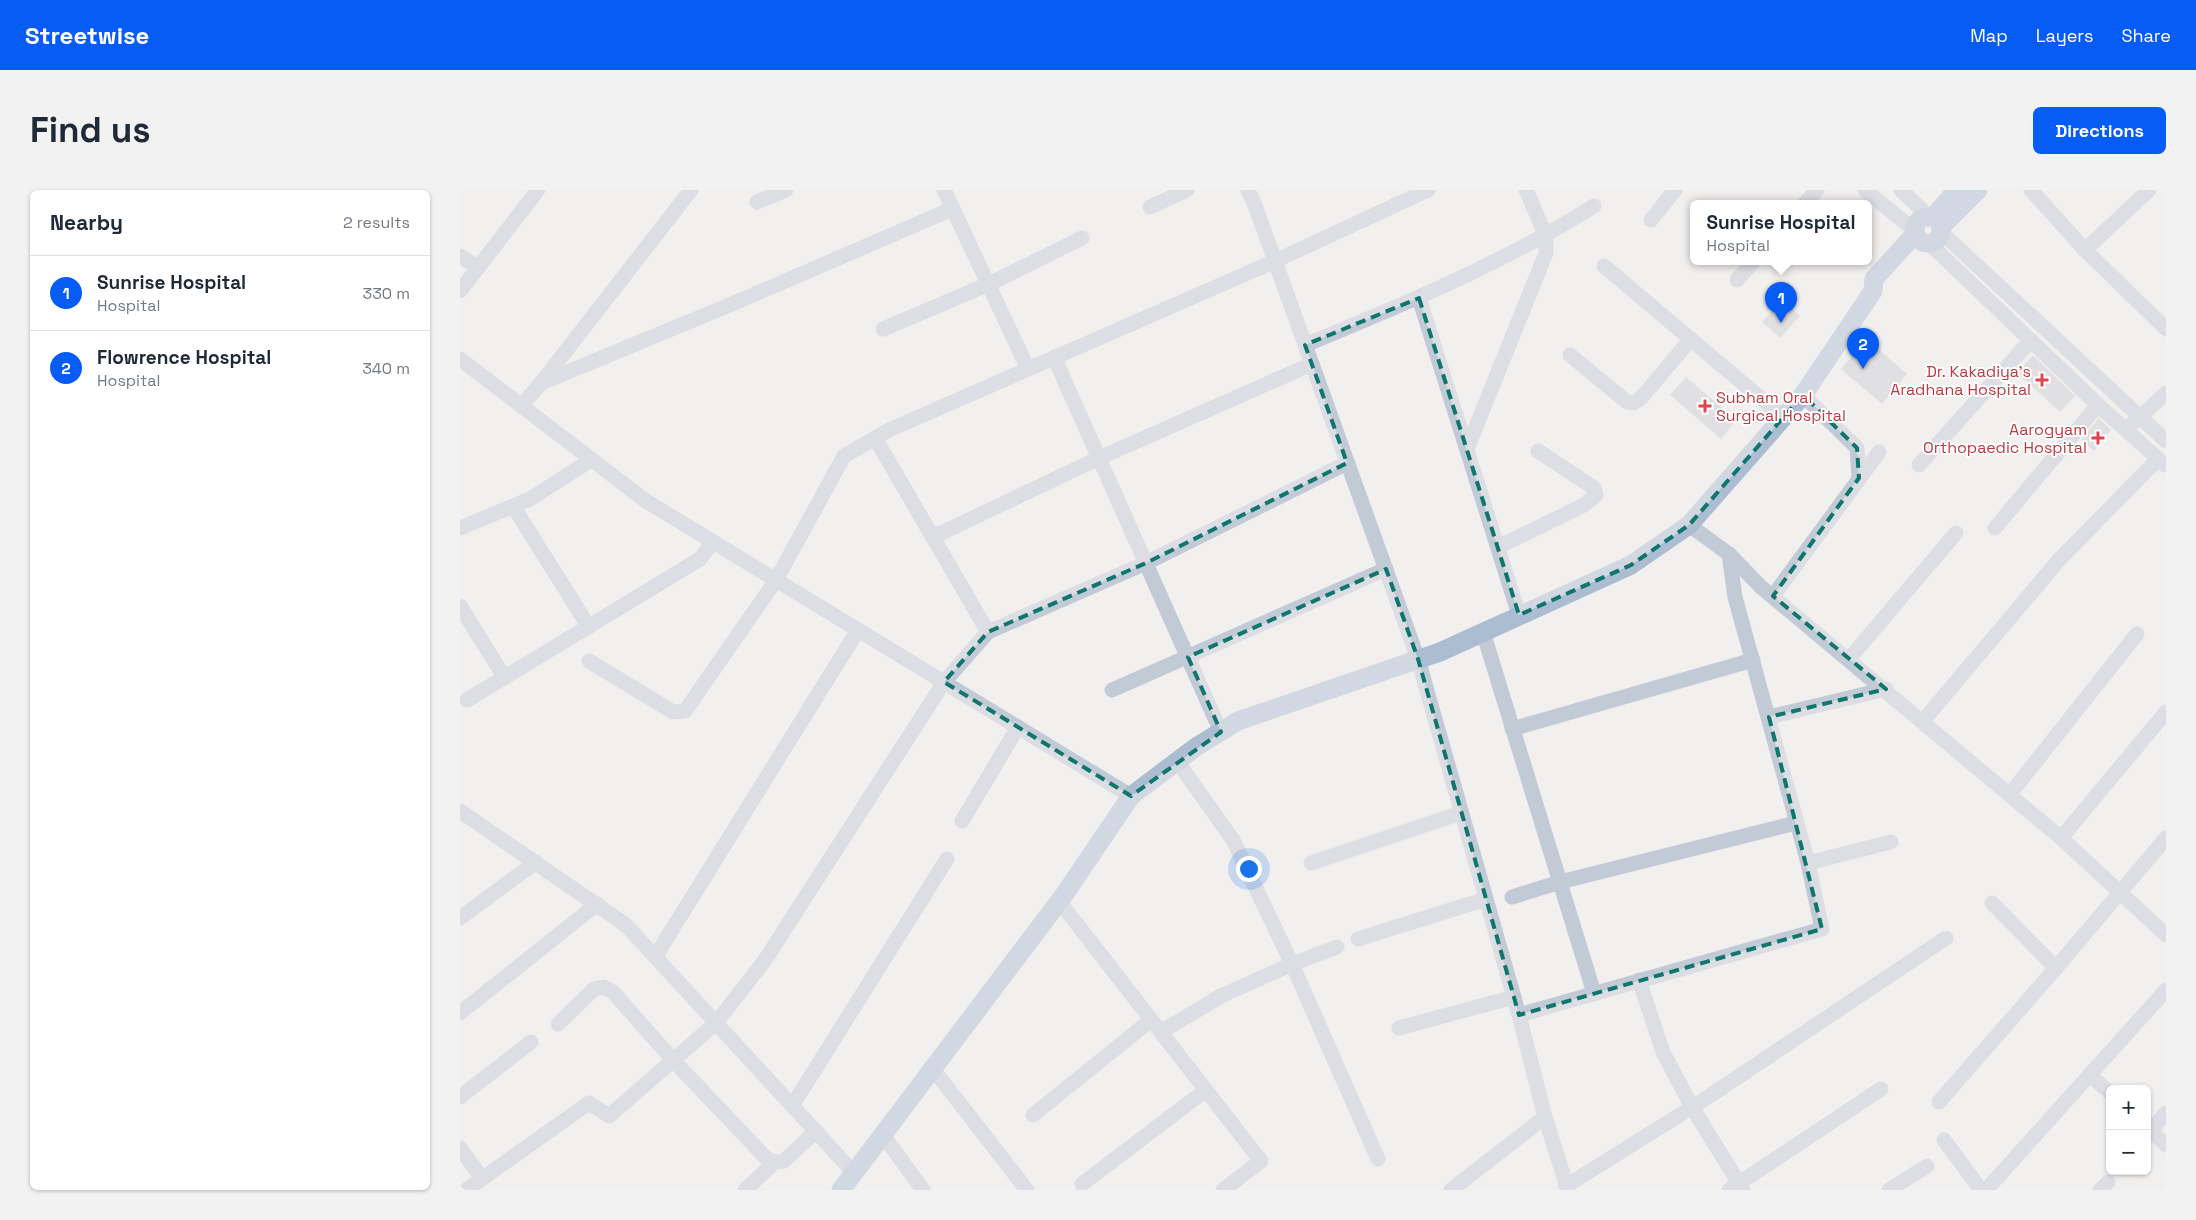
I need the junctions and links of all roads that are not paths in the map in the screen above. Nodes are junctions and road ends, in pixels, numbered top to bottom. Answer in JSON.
{"nodes":[{"id":1,"x":538,"y":190,"type":"edge"},
{"id":2,"x":692,"y":190,"type":"edge"},
{"id":3,"x":786,"y":190,"type":"edge"},
{"id":4,"x":944,"y":190,"type":"edge"},
{"id":5,"x":1187,"y":190,"type":"edge"},
{"id":6,"x":1248,"y":190,"type":"edge"},
{"id":7,"x":1428,"y":190,"type":"edge"},
{"id":8,"x":1526,"y":190,"type":"edge"},
{"id":9,"x":1676,"y":190,"type":"edge"},
{"id":10,"x":1817,"y":190,"type":"edge"},
{"id":11,"x":1865,"y":190,"type":"edge"},
{"id":12,"x":1901,"y":190,"type":"edge"},
{"id":13,"x":1957,"y":190,"type":"edge"},
{"id":14,"x":1978,"y":190,"type":"edge"},
{"id":15,"x":2031,"y":190,"type":"edge"},
{"id":16,"x":2149,"y":190,"type":"edge"},
{"id":17,"x":1808,"y":200,"type":"edge"},
{"id":18,"x":757,"y":202,"type":"dead end"},
{"id":19,"x":1594,"y":206,"type":"dead end"},
{"id":20,"x":1150,"y":207,"type":"dead end"},
{"id":21,"x":952,"y":209,"type":"junction"},
{"id":22,"x":1651,"y":220,"type":"dead end"},
{"id":23,"x":1928,"y":230,"type":"junction"},
{"id":24,"x":1546,"y":236,"type":"junction"},
{"id":25,"x":1082,"y":238,"type":"dead end"},
{"id":26,"x":2085,"y":250,"type":"junction"},
{"id":27,"x":460,"y":256,"type":"edge"},
{"id":28,"x":1275,"y":261,"type":"junction"},
{"id":29,"x":1750,"y":265,"type":"edge"},
{"id":30,"x":1604,"y":266,"type":"dead end"},
{"id":31,"x":477,"y":267,"type":"junction"},
{"id":32,"x":1737,"y":280,"type":"dead end"},
{"id":33,"x":989,"y":284,"type":"junction"},
{"id":34,"x":460,"y":291,"type":"edge"},
{"id":35,"x":1419,"y":298,"type":"junction"},
{"id":36,"x":2166,"y":328,"type":"edge"},
{"id":37,"x":883,"y":329,"type":"dead end"},
{"id":38,"x":1691,"y":339,"type":"junction"},
{"id":39,"x":2030,"y":341,"type":"junction"},
{"id":40,"x":1305,"y":345,"type":"junction"},
{"id":41,"x":1570,"y":355,"type":"dead end"},
{"id":42,"x":1054,"y":357,"type":"junction"},
{"id":43,"x":460,"y":358,"type":"edge"},
{"id":44,"x":1312,"y":364,"type":"junction"},
{"id":45,"x":1028,"y":369,"type":"junction"},
{"id":46,"x":541,"y":383,"type":"junction"},
{"id":47,"x":2166,"y":393,"type":"edge"},
{"id":48,"x":1803,"y":395,"type":"junction"},
{"id":49,"x":2098,"y":405,"type":"junction"},
{"id":50,"x":521,"y":406,"type":"junction"},
{"id":51,"x":1784,"y":418,"type":"junction"},
{"id":52,"x":2140,"y":418,"type":"junction"},
{"id":53,"x":2126,"y":430,"type":"junction"},
{"id":54,"x":875,"y":438,"type":"junction"},
{"id":55,"x":2166,"y":441,"type":"edge"},
{"id":56,"x":1467,"y":450,"type":"junction"},
{"id":57,"x":1538,"y":451,"type":"dead end"},
{"id":58,"x":1879,"y":452,"type":"dead end"},
{"id":59,"x":1099,"y":458,"type":"junction"},
{"id":60,"x":591,"y":460,"type":"junction"},
{"id":61,"x":1348,"y":463,"type":"junction"},
{"id":62,"x":2162,"y":463,"type":"edge"},
{"id":63,"x":1919,"y":465,"type":"dead end"},
{"id":64,"x":1860,"y":478,"type":"junction"},
{"id":65,"x":513,"y":506,"type":"junction"},
{"id":66,"x":1689,"y":525,"type":"junction"},
{"id":67,"x":460,"y":528,"type":"edge"},
{"id":68,"x":1995,"y":528,"type":"dead end"},
{"id":69,"x":1956,"y":534,"type":"dead end"},
{"id":70,"x":933,"y":538,"type":"junction"},
{"id":71,"x":713,"y":542,"type":"junction"},
{"id":72,"x":1498,"y":546,"type":"junction"},
{"id":73,"x":1729,"y":554,"type":"junction"},
{"id":74,"x":1146,"y":563,"type":"junction"},
{"id":75,"x":1386,"y":569,"type":"junction"},
{"id":76,"x":776,"y":580,"type":"junction"},
{"id":77,"x":1773,"y":596,"type":"junction"},
{"id":78,"x":460,"y":606,"type":"edge"},
{"id":79,"x":1520,"y":615,"type":"junction"},
{"id":80,"x":589,"y":626,"type":"junction"},
{"id":81,"x":858,"y":630,"type":"junction"},
{"id":82,"x":988,"y":632,"type":"junction"},
{"id":83,"x":1483,"y":632,"type":"junction"},
{"id":84,"x":2137,"y":634,"type":"dead end"},
{"id":85,"x":1188,"y":657,"type":"junction"},
{"id":86,"x":1418,"y":659,"type":"junction"},
{"id":87,"x":1849,"y":659,"type":"junction"},
{"id":88,"x":1753,"y":660,"type":"junction"},
{"id":89,"x":588,"y":661,"type":"dead end"},
{"id":90,"x":504,"y":678,"type":"junction"},
{"id":91,"x":944,"y":682,"type":"junction"},
{"id":92,"x":1886,"y":689,"type":"junction"},
{"id":93,"x":1112,"y":690,"type":"dead end"},
{"id":94,"x":467,"y":700,"type":"dead end"},
{"id":95,"x":2166,"y":712,"type":"edge"},
{"id":96,"x":1769,"y":717,"type":"junction"},
{"id":97,"x":1924,"y":721,"type":"junction"},
{"id":98,"x":1018,"y":727,"type":"junction"},
{"id":99,"x":1512,"y":729,"type":"junction"},
{"id":100,"x":1221,"y":732,"type":"junction"},
{"id":101,"x":1177,"y":761,"type":"junction"},
{"id":102,"x":2010,"y":794,"type":"junction"},
{"id":103,"x":1131,"y":796,"type":"junction"},
{"id":104,"x":1461,"y":812,"type":"junction"},
{"id":105,"x":463,"y":817,"type":"edge"},
{"id":106,"x":962,"y":821,"type":"dead end"},
{"id":107,"x":1796,"y":823,"type":"junction"},
{"id":108,"x":2061,"y":838,"type":"junction"},
{"id":109,"x":2166,"y":838,"type":"edge"},
{"id":110,"x":1891,"y":842,"type":"dead end"},
{"id":111,"x":947,"y":859,"type":"dead end"},
{"id":112,"x":536,"y":862,"type":"junction"},
{"id":113,"x":1808,"y":862,"type":"junction"},
{"id":114,"x":1311,"y":863,"type":"dead end"},
{"id":115,"x":1560,"y":882,"type":"junction"},
{"id":116,"x":2118,"y":892,"type":"junction"},
{"id":117,"x":1512,"y":897,"type":"dead end"},
{"id":118,"x":1486,"y":899,"type":"junction"},
{"id":119,"x":1059,"y":901,"type":"junction"},
{"id":120,"x":1992,"y":903,"type":"dead end"},
{"id":121,"x":597,"y":904,"type":"junction"},
{"id":122,"x":460,"y":918,"type":"edge"},
{"id":123,"x":2166,"y":935,"type":"edge"},
{"id":124,"x":1946,"y":938,"type":"dead end"},
{"id":125,"x":1358,"y":939,"type":"dead end"},
{"id":126,"x":1337,"y":947,"type":"dead end"},
{"id":127,"x":655,"y":957,"type":"junction"},
{"id":128,"x":1292,"y":964,"type":"junction"},
{"id":129,"x":2056,"y":968,"type":"junction"},
{"id":130,"x":1639,"y":980,"type":"junction"},
{"id":131,"x":2166,"y":990,"type":"edge"},
{"id":132,"x":1594,"y":993,"type":"junction"},
{"id":133,"x":1514,"y":997,"type":"junction"},
{"id":134,"x":460,"y":1013,"type":"edge"},
{"id":135,"x":1519,"y":1015,"type":"junction"},
{"id":136,"x":716,"y":1023,"type":"junction"},
{"id":137,"x":558,"y":1024,"type":"dead end"},
{"id":138,"x":1156,"y":1026,"type":"junction"},
{"id":139,"x":1399,"y":1028,"type":"dead end"},
{"id":140,"x":531,"y":1042,"type":"dead end"},
{"id":141,"x":673,"y":1060,"type":"junction"},
{"id":142,"x":932,"y":1069,"type":"junction"},
{"id":143,"x":2090,"y":1075,"type":"junction"},
{"id":144,"x":2106,"y":1089,"type":"edge"},
{"id":145,"x":1206,"y":1090,"type":"junction"},
{"id":146,"x":1881,"y":1090,"type":"dead end"},
{"id":147,"x":460,"y":1097,"type":"edge"},
{"id":148,"x":1939,"y":1102,"type":"dead end"},
{"id":149,"x":792,"y":1106,"type":"junction"},
{"id":150,"x":1692,"y":1107,"type":"junction"},
{"id":151,"x":2166,"y":1113,"type":"edge"},
{"id":152,"x":1032,"y":1115,"type":"dead end"},
{"id":153,"x":1545,"y":1117,"type":"junction"},
{"id":154,"x":2151,"y":1127,"type":"edge"},
{"id":155,"x":2150,"y":1130,"type":"edge"},
{"id":156,"x":816,"y":1131,"type":"junction"},
{"id":157,"x":883,"y":1135,"type":"junction"},
{"id":158,"x":1944,"y":1140,"type":"dead end"},
{"id":159,"x":2166,"y":1145,"type":"edge"},
{"id":160,"x":460,"y":1148,"type":"edge"},
{"id":161,"x":1378,"y":1159,"type":"dead end"},
{"id":162,"x":775,"y":1162,"type":"junction"},
{"id":163,"x":1927,"y":1166,"type":"dead end"},
{"id":164,"x":854,"y":1173,"type":"junction"},
{"id":165,"x":482,"y":1178,"type":"junction"},
{"id":166,"x":1082,"y":1184,"type":"dead end"},
{"id":167,"x":1567,"y":1188,"type":"edge"},
{"id":168,"x":1737,"y":1188,"type":"edge"},
{"id":169,"x":1988,"y":1189,"type":"edge"},
{"id":170,"x":466,"y":1190,"type":"edge"},
{"id":171,"x":745,"y":1190,"type":"edge"},
{"id":172,"x":841,"y":1190,"type":"edge"},
{"id":173,"x":923,"y":1190,"type":"edge"},
{"id":174,"x":1027,"y":1190,"type":"edge"},
{"id":175,"x":1223,"y":1190,"type":"edge"},
{"id":176,"x":1451,"y":1190,"type":"edge"},
{"id":177,"x":1889,"y":1190,"type":"edge"}],
"edges":[{"from":1,"to":31,"type":"street"},
{"from":2,"to":46,"type":"street"},
{"from":3,"to":18,"type":"street"},
{"from":4,"to":21,"type":"street"},
{"from":5,"to":20,"type":"street"},
{"from":6,"to":28,"type":"street"},
{"from":7,"to":28,"type":"street"},
{"from":8,"to":24,"type":"street"},
{"from":9,"to":22,"type":"street"},
{"from":10,"to":17,"type":"street"},
{"from":11,"to":23,"type":"street"},
{"from":12,"to":23,"type":"street"},
{"from":13,"to":23,"type":"main road"},
{"from":14,"to":23,"type":"main road"},
{"from":15,"to":26,"type":"street"},
{"from":16,"to":26,"type":"street"},
{"from":19,"to":24,"type":"street"},
{"from":21,"to":33,"type":"street"},
{"from":21,"to":46,"type":"street"},
{"from":23,"to":39,"type":"street"},
{"from":23,"to":48,"type":"main road"},
{"from":23,"to":52,"type":"street"},
{"from":24,"to":35,"type":"street"},
{"from":24,"to":56,"type":"street"},
{"from":25,"to":33,"type":"street"},
{"from":26,"to":36,"type":"street"},
{"from":27,"to":31,"type":"street"},
{"from":28,"to":40,"type":"street"},
{"from":28,"to":42,"type":"street"},
{"from":29,"to":32,"type":"street"},
{"from":30,"to":38,"type":"street"},
{"from":31,"to":34,"type":"street"},
{"from":33,"to":37,"type":"street"},
{"from":33,"to":45,"type":"street"},
{"from":35,"to":40,"type":"street"},
{"from":35,"to":56,"type":"street"},
{"from":38,"to":41,"type":"street"},
{"from":38,"to":51,"type":"street"},
{"from":39,"to":49,"type":"street"},
{"from":39,"to":63,"type":"street"},
{"from":40,"to":44,"type":"street"},
{"from":42,"to":45,"type":"street"},
{"from":42,"to":59,"type":"street"},
{"from":43,"to":50,"type":"street"},
{"from":44,"to":59,"type":"street"},
{"from":44,"to":61,"type":"street"},
{"from":45,"to":54,"type":"street"},
{"from":46,"to":50,"type":"street"},
{"from":47,"to":52,"type":"street"},
{"from":48,"to":51,"type":"main road"},
{"from":48,"to":64,"type":"street"},
{"from":49,"to":53,"type":"street"},
{"from":49,"to":68,"type":"street"},
{"from":50,"to":60,"type":"street"},
{"from":51,"to":66,"type":"main road"},
{"from":52,"to":53,"type":"street"},
{"from":52,"to":55,"type":"street"},
{"from":53,"to":62,"type":"street"},
{"from":54,"to":70,"type":"street"},
{"from":54,"to":76,"type":"street"},
{"from":56,"to":72,"type":"street"},
{"from":57,"to":72,"type":"street"},
{"from":58,"to":64,"type":"street"},
{"from":59,"to":70,"type":"street"},
{"from":59,"to":74,"type":"street"},
{"from":60,"to":65,"type":"street"},
{"from":60,"to":71,"type":"street"},
{"from":61,"to":74,"type":"street"},
{"from":61,"to":75,"type":"street"},
{"from":62,"to":97,"type":"street"},
{"from":64,"to":77,"type":"street"},
{"from":65,"to":67,"type":"street"},
{"from":65,"to":80,"type":"street"},
{"from":66,"to":73,"type":"street"},
{"from":66,"to":79,"type":"main road"},
{"from":69,"to":87,"type":"street"},
{"from":70,"to":82,"type":"street"},
{"from":71,"to":76,"type":"street"},
{"from":71,"to":80,"type":"street"},
{"from":72,"to":79,"type":"street"},
{"from":73,"to":77,"type":"street"},
{"from":73,"to":88,"type":"street"},
{"from":74,"to":82,"type":"street"},
{"from":74,"to":85,"type":"street"},
{"from":75,"to":85,"type":"street"},
{"from":75,"to":86,"type":"street"},
{"from":76,"to":81,"type":"street"},
{"from":76,"to":89,"type":"street"},
{"from":77,"to":87,"type":"street"},
{"from":78,"to":90,"type":"street"},
{"from":79,"to":83,"type":"main road"},
{"from":80,"to":90,"type":"street"},
{"from":81,"to":91,"type":"street"},
{"from":81,"to":127,"type":"street"},
{"from":82,"to":91,"type":"street"},
{"from":83,"to":86,"type":"main road"},
{"from":83,"to":99,"type":"street"},
{"from":84,"to":102,"type":"street"},
{"from":85,"to":93,"type":"street"},
{"from":85,"to":100,"type":"street"},
{"from":86,"to":100,"type":"main road"},
{"from":86,"to":104,"type":"street"},
{"from":87,"to":92,"type":"street"},
{"from":88,"to":96,"type":"street"},
{"from":88,"to":99,"type":"street"},
{"from":90,"to":94,"type":"street"},
{"from":91,"to":98,"type":"street"},
{"from":91,"to":136,"type":"street"},
{"from":92,"to":96,"type":"street"},
{"from":92,"to":97,"type":"street"},
{"from":95,"to":108,"type":"street"},
{"from":96,"to":107,"type":"street"},
{"from":97,"to":102,"type":"street"},
{"from":98,"to":103,"type":"street"},
{"from":98,"to":106,"type":"street"},
{"from":99,"to":115,"type":"street"},
{"from":100,"to":101,"type":"main road"},
{"from":101,"to":103,"type":"main road"},
{"from":101,"to":128,"type":"street"},
{"from":102,"to":108,"type":"street"},
{"from":103,"to":119,"type":"main road"},
{"from":104,"to":114,"type":"street"},
{"from":104,"to":118,"type":"street"},
{"from":105,"to":112,"type":"street"},
{"from":107,"to":113,"type":"street"},
{"from":107,"to":115,"type":"street"},
{"from":108,"to":116,"type":"street"},
{"from":109,"to":116,"type":"street"},
{"from":110,"to":113,"type":"street"},
{"from":111,"to":149,"type":"street"},
{"from":112,"to":121,"type":"street"},
{"from":112,"to":122,"type":"street"},
{"from":113,"to":130,"type":"street"},
{"from":115,"to":117,"type":"street"},
{"from":115,"to":132,"type":"street"},
{"from":116,"to":123,"type":"street"},
{"from":116,"to":129,"type":"street"},
{"from":118,"to":125,"type":"street"},
{"from":118,"to":133,"type":"street"},
{"from":119,"to":138,"type":"street"},
{"from":119,"to":142,"type":"main road"},
{"from":120,"to":129,"type":"street"},
{"from":121,"to":127,"type":"street"},
{"from":121,"to":134,"type":"street"},
{"from":124,"to":150,"type":"street"},
{"from":126,"to":128,"type":"street"},
{"from":127,"to":136,"type":"street"},
{"from":128,"to":138,"type":"street"},
{"from":128,"to":161,"type":"street"},
{"from":129,"to":148,"type":"street"},
{"from":130,"to":132,"type":"street"},
{"from":130,"to":150,"type":"street"},
{"from":131,"to":143,"type":"street"},
{"from":132,"to":135,"type":"street"},
{"from":133,"to":135,"type":"street"},
{"from":133,"to":139,"type":"street"},
{"from":135,"to":153,"type":"street"},
{"from":136,"to":141,"type":"street"},
{"from":136,"to":149,"type":"street"},
{"from":137,"to":141,"type":"street"},
{"from":138,"to":145,"type":"street"},
{"from":138,"to":152,"type":"street"},
{"from":140,"to":147,"type":"street"},
{"from":141,"to":162,"type":"street"},
{"from":141,"to":165,"type":"street"},
{"from":142,"to":157,"type":"main road"},
{"from":142,"to":174,"type":"street"},
{"from":143,"to":144,"type":"street"},
{"from":143,"to":169,"type":"street"},
{"from":145,"to":166,"type":"street"},
{"from":145,"to":175,"type":"street"},
{"from":146,"to":168,"type":"street"},
{"from":149,"to":156,"type":"street"},
{"from":150,"to":167,"type":"street"},
{"from":150,"to":168,"type":"street"},
{"from":151,"to":154,"type":"street"},
{"from":153,"to":167,"type":"street"},
{"from":153,"to":176,"type":"street"},
{"from":155,"to":159,"type":"street"},
{"from":156,"to":162,"type":"street"},
{"from":156,"to":164,"type":"street"},
{"from":157,"to":164,"type":"main road"},
{"from":157,"to":173,"type":"street"},
{"from":158,"to":169,"type":"street"},
{"from":160,"to":165,"type":"street"},
{"from":162,"to":171,"type":"street"},
{"from":163,"to":177,"type":"street"},
{"from":164,"to":172,"type":"main road"},
{"from":165,"to":170,"type":"street"}]}
